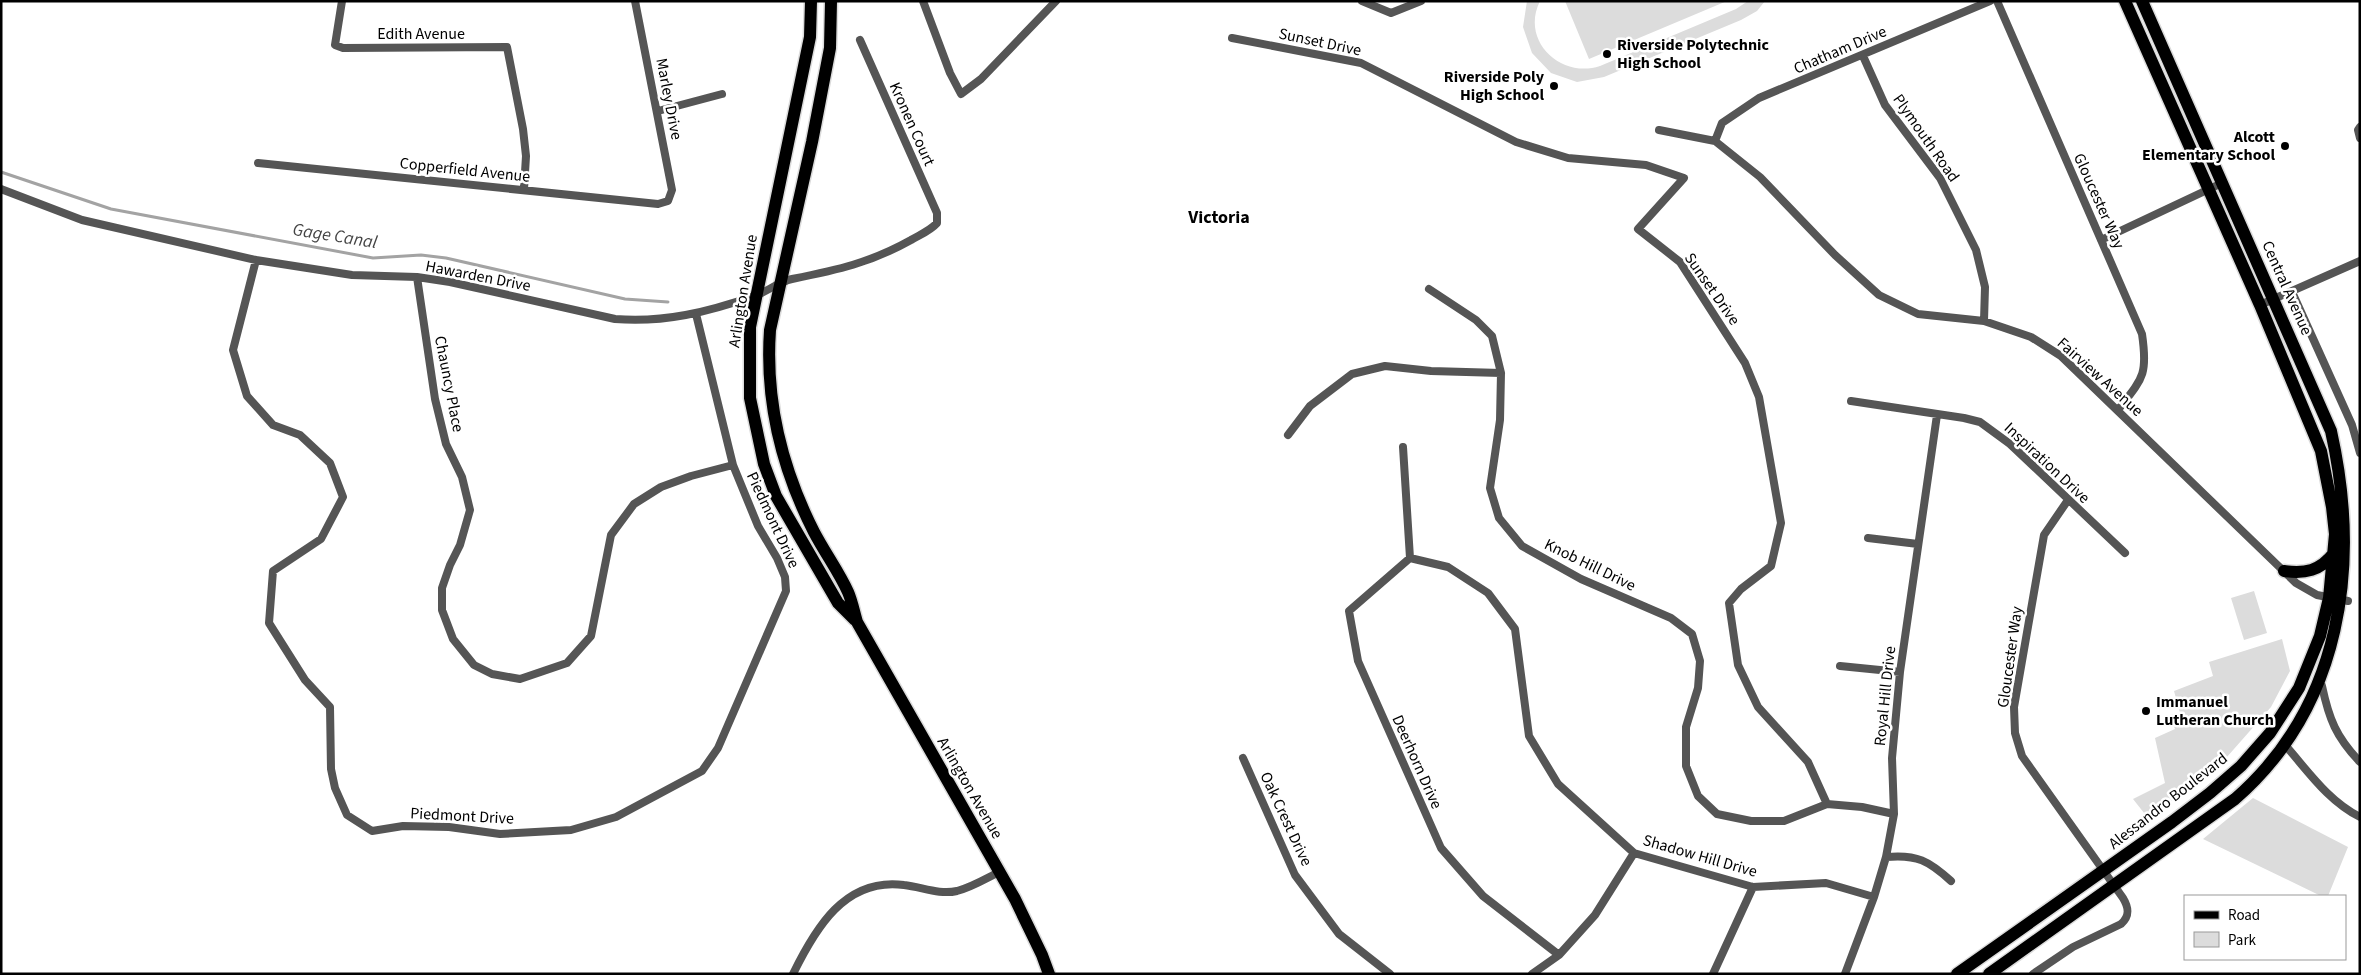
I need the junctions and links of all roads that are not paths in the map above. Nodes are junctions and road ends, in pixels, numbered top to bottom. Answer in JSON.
{"nodes":[{"id":1,"x":342,"y":1,"type":"edge"},
{"id":2,"x":636,"y":1,"type":"edge"},
{"id":3,"x":811,"y":1,"type":"edge"},
{"id":4,"x":831,"y":1,"type":"edge"},
{"id":5,"x":923,"y":1,"type":"edge"},
{"id":6,"x":1056,"y":1,"type":"edge"},
{"id":7,"x":1362,"y":1,"type":"edge"},
{"id":8,"x":1421,"y":1,"type":"edge"},
{"id":9,"x":1990,"y":1,"type":"edge"},
{"id":10,"x":1997,"y":1,"type":"edge"},
{"id":11,"x":2125,"y":1,"type":"edge"},
{"id":12,"x":2142,"y":1,"type":"edge"},
{"id":13,"x":1232,"y":38,"type":"dead end"},
{"id":14,"x":860,"y":40,"type":"dead end"},
{"id":15,"x":1863,"y":56,"type":"junction"},
{"id":16,"x":722,"y":94,"type":"dead end"},
{"id":17,"x":658,"y":112,"type":"junction"},
{"id":18,"x":1659,"y":130,"type":"dead end"},
{"id":19,"x":1715,"y":141,"type":"junction"},
{"id":20,"x":258,"y":163,"type":"dead end"},
{"id":21,"x":2222,"y":183,"type":"junction"},
{"id":22,"x":1,"y":188,"type":"edge"},
{"id":23,"x":524,"y":189,"type":"junction"},
{"id":24,"x":2208,"y":190,"type":"junction"},
{"id":25,"x":668,"y":201,"type":"joint"},
{"id":26,"x":938,"y":220,"type":"joint"},
{"id":27,"x":2101,"y":240,"type":"junction"},
{"id":28,"x":256,"y":260,"type":"junction"},
{"id":29,"x":2360,"y":261,"type":"edge"},
{"id":30,"x":417,"y":277,"type":"junction"},
{"id":31,"x":779,"y":284,"type":"junction"},
{"id":32,"x":1430,"y":289,"type":"dead end"},
{"id":33,"x":2292,"y":292,"type":"junction"},
{"id":34,"x":755,"y":296,"type":"junction"},
{"id":35,"x":2274,"y":299,"type":"junction"},
{"id":36,"x":2260,"y":305,"type":"junction"},
{"id":37,"x":696,"y":314,"type":"junction"},
{"id":38,"x":1984,"y":321,"type":"junction"},
{"id":39,"x":1501,"y":374,"type":"junction"},
{"id":40,"x":1851,"y":401,"type":"dead end"},
{"id":41,"x":2118,"y":410,"type":"junction"},
{"id":42,"x":1937,"y":415,"type":"junction"},
{"id":43,"x":1288,"y":435,"type":"dead end"},
{"id":44,"x":1403,"y":447,"type":"dead end"},
{"id":45,"x":2360,"y":453,"type":"edge"},
{"id":46,"x":733,"y":465,"type":"junction"},
{"id":47,"x":2068,"y":500,"type":"junction"},
{"id":48,"x":1868,"y":538,"type":"dead end"},
{"id":49,"x":1918,"y":544,"type":"junction"},
{"id":50,"x":2125,"y":553,"type":"dead end"},
{"id":51,"x":2334,"y":553,"type":"junction"},
{"id":52,"x":1410,"y":558,"type":"junction"},
{"id":53,"x":2284,"y":571,"type":"junction"},
{"id":54,"x":2329,"y":598,"type":"junction"},
{"id":55,"x":2348,"y":601,"type":"junction"},
{"id":56,"x":857,"y":622,"type":"junction"},
{"id":57,"x":1840,"y":666,"type":"dead end"},
{"id":58,"x":1900,"y":672,"type":"junction"},
{"id":59,"x":2306,"y":673,"type":"junction"},
{"id":60,"x":2322,"y":686,"type":"junction"},
{"id":61,"x":2285,"y":745,"type":"junction"},
{"id":62,"x":1243,"y":758,"type":"dead end"},
{"id":63,"x":2360,"y":762,"type":"edge"},
{"id":64,"x":1827,"y":804,"type":"junction"},
{"id":65,"x":1894,"y":814,"type":"junction"},
{"id":66,"x":2360,"y":817,"type":"edge"},
{"id":67,"x":1634,"y":853,"type":"junction"},
{"id":68,"x":1886,"y":858,"type":"junction"},
{"id":69,"x":2103,"y":871,"type":"junction"},
{"id":70,"x":999,"y":872,"type":"junction"},
{"id":71,"x":1951,"y":881,"type":"dead end"},
{"id":72,"x":2114,"y":886,"type":"junction"},
{"id":73,"x":1753,"y":887,"type":"junction"},
{"id":74,"x":1874,"y":897,"type":"junction"},
{"id":75,"x":1559,"y":955,"type":"junction"},
{"id":76,"x":794,"y":974,"type":"edge"},
{"id":77,"x":1049,"y":974,"type":"edge"},
{"id":78,"x":1390,"y":974,"type":"edge"},
{"id":79,"x":1532,"y":974,"type":"edge"},
{"id":80,"x":1713,"y":974,"type":"edge"},
{"id":81,"x":1845,"y":974,"type":"edge"},
{"id":82,"x":1957,"y":974,"type":"edge"},
{"id":83,"x":1989,"y":974,"type":"edge"},
{"id":84,"x":2032,"y":974,"type":"edge"}],
"edges":[{"from":1,"to":23,"type":"street","name":"Edith Avenue"},
{"from":2,"to":17,"type":"street","name":"Marley Drive"},
{"from":3,"to":34,"type":"main road","name":"Arlington Avenue"},
{"from":4,"to":31,"type":"main road","name":"Arlington Avenue"},
{"from":5,"to":6,"type":"street"},
{"from":7,"to":8,"type":"street"},
{"from":9,"to":15,"type":"street","name":"Chatham Drive"},
{"from":10,"to":27,"type":"street","name":"Gloucester Way"},
{"from":11,"to":24,"type":"main road","name":"Central Avenue"},
{"from":12,"to":21,"type":"main road","name":"Central Avenue"},
{"from":13,"to":64,"type":"street","name":"Sunset Drive"},
{"from":14,"to":26,"type":"street","name":"Kronen Court"},
{"from":15,"to":19,"type":"street","name":"Chatham Drive"},
{"from":15,"to":38,"type":"street","name":"Plymouth Road"},
{"from":16,"to":17,"type":"street"},
{"from":17,"to":25,"type":"street","name":"Marley Drive"},
{"from":18,"to":19,"type":"street","name":"Fairview Avenue"},
{"from":19,"to":38,"type":"street","name":"Fairview Avenue"},
{"from":20,"to":23,"type":"street","name":"Copperfield Avenue"},
{"from":21,"to":24,"type":"street"},
{"from":21,"to":35,"type":"main road","name":"Central Avenue"},
{"from":22,"to":28,"type":"street","name":"Hawarden Drive"},
{"from":23,"to":25,"type":"street","name":"Copperfield Avenue"},
{"from":24,"to":27,"type":"street"},
{"from":24,"to":36,"type":"main road","name":"Central Avenue"},
{"from":26,"to":31,"type":"street","name":"Hawarden Drive"},
{"from":27,"to":41,"type":"street","name":"Gloucester Way"},
{"from":28,"to":30,"type":"street","name":"Hawarden Drive"},
{"from":28,"to":46,"type":"street","name":"Piedmont Drive"},
{"from":29,"to":33,"type":"street"},
{"from":30,"to":37,"type":"street","name":"Hawarden Drive"},
{"from":30,"to":46,"type":"street","name":"Chauncy Place"},
{"from":31,"to":34,"type":"street","name":"Hawarden Drive"},
{"from":31,"to":56,"type":"main road","name":"Arlington Avenue"},
{"from":32,"to":39,"type":"street","name":"Knob Hill Drive"},
{"from":33,"to":35,"type":"street"},
{"from":33,"to":45,"type":"street"},
{"from":34,"to":37,"type":"street","name":"Hawarden Drive"},
{"from":34,"to":56,"type":"main road","name":"Arlington Avenue"},
{"from":35,"to":36,"type":"street"},
{"from":35,"to":55,"type":"main road","name":"Central Avenue"},
{"from":36,"to":51,"type":"main road","name":"Central Avenue"},
{"from":37,"to":46,"type":"street","name":"Piedmont Drive"},
{"from":38,"to":41,"type":"street","name":"Fairview Avenue"},
{"from":39,"to":43,"type":"street"},
{"from":39,"to":64,"type":"street","name":"Knob Hill Drive"},
{"from":40,"to":42,"type":"street","name":"Inspiration Drive"},
{"from":41,"to":53,"type":"street","name":"Fairview Avenue"},
{"from":42,"to":47,"type":"street","name":"Inspiration Drive"},
{"from":42,"to":49,"type":"street","name":"Royal Hill Drive"},
{"from":44,"to":52,"type":"street"},
{"from":47,"to":50,"type":"street","name":"Inspiration Drive"},
{"from":47,"to":69,"type":"street","name":"Gloucester Way"},
{"from":48,"to":49,"type":"street"},
{"from":49,"to":58,"type":"street","name":"Royal Hill Drive"},
{"from":51,"to":53,"type":"main road"},
{"from":51,"to":54,"type":"main road","name":"Central Avenue"},
{"from":52,"to":67,"type":"street","name":"Shadow Hill Drive"},
{"from":52,"to":75,"type":"street","name":"Deerhorn Drive"},
{"from":53,"to":54,"type":"street","name":"Fairview Avenue"},
{"from":54,"to":55,"type":"street","name":"Fairview Avenue"},
{"from":54,"to":59,"type":"main road","name":"Alessandro Boulevard"},
{"from":55,"to":60,"type":"main road"},
{"from":56,"to":70,"type":"main road","name":"Arlington Avenue"},
{"from":57,"to":58,"type":"street"},
{"from":58,"to":65,"type":"street","name":"Royal Hill Drive"},
{"from":59,"to":61,"type":"main road"},
{"from":59,"to":69,"type":"main road","name":"Alessandro Boulevard"},
{"from":60,"to":61,"type":"main road"},
{"from":60,"to":63,"type":"street"},
{"from":61,"to":66,"type":"street"},
{"from":61,"to":72,"type":"main road"},
{"from":62,"to":78,"type":"street","name":"Oak Crest Drive"},
{"from":64,"to":65,"type":"street"},
{"from":65,"to":68,"type":"street","name":"Royal Hill Drive"},
{"from":67,"to":73,"type":"street","name":"Shadow Hill Drive"},
{"from":67,"to":75,"type":"street"},
{"from":68,"to":71,"type":"street"},
{"from":68,"to":74,"type":"street","name":"Royal Hill Drive"},
{"from":69,"to":72,"type":"street","name":"Gloucester Way"},
{"from":69,"to":82,"type":"main road","name":"Alessandro Boulevard"},
{"from":70,"to":76,"type":"street"},
{"from":70,"to":77,"type":"main road","name":"Arlington Avenue"},
{"from":72,"to":83,"type":"main road"},
{"from":72,"to":84,"type":"street","name":"Gloucester Way"},
{"from":73,"to":74,"type":"street","name":"Shadow Hill Drive"},
{"from":73,"to":80,"type":"street"},
{"from":74,"to":81,"type":"street","name":"Royal Hill Drive"},
{"from":75,"to":79,"type":"street"}]}
